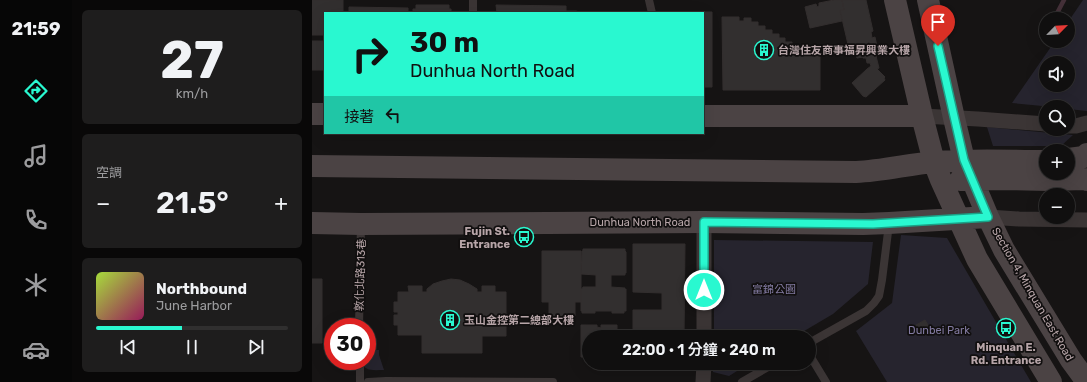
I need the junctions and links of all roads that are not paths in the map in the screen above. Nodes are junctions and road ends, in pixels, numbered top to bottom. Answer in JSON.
{"nodes":[{"id":1,"x":473,"y":0,"type":"edge"},
{"id":2,"x":649,"y":0,"type":"edge"},
{"id":3,"x":895,"y":0,"type":"edge"},
{"id":4,"x":928,"y":0,"type":"edge"},
{"id":5,"x":473,"y":12,"type":"edge"},
{"id":6,"x":652,"y":12,"type":"edge"},
{"id":7,"x":312,"y":114,"type":"edge"},
{"id":8,"x":324,"y":114,"type":"edge"},
{"id":9,"x":704,"y":116,"type":"edge"},
{"id":10,"x":922,"y":116,"type":"junction"},
{"id":11,"x":954,"y":118,"type":"junction"},
{"id":12,"x":1087,"y":122,"type":"edge"},
{"id":13,"x":1039,"y":124,"type":"edge"},
{"id":14,"x":1075,"y":126,"type":"edge"},
{"id":15,"x":1087,"y":154,"type":"edge"},
{"id":16,"x":1075,"y":158,"type":"edge"},
{"id":17,"x":964,"y":160,"type":"junction"},
{"id":18,"x":1039,"y":161,"type":"edge"},
{"id":19,"x":312,"y":166,"type":"edge"},
{"id":20,"x":938,"y":171,"type":"junction"},
{"id":21,"x":1086,"y":179,"type":"edge"},
{"id":22,"x":973,"y":180,"type":"junction"},
{"id":23,"x":988,"y":217,"type":"junction"},
{"id":24,"x":959,"y":219,"type":"junction"},
{"id":25,"x":1087,"y":220,"type":"edge"},
{"id":26,"x":704,"y":222,"type":"junction"},
{"id":27,"x":312,"y":223,"type":"edge"},
{"id":28,"x":889,"y":223,"type":"junction"},
{"id":29,"x":361,"y":224,"type":"junction"},
{"id":30,"x":359,"y":318,"type":"edge"},
{"id":31,"x":704,"y":330,"type":"edge"},
{"id":32,"x":816,"y":339,"type":"edge"},
{"id":33,"x":816,"y":366,"type":"edge"},
{"id":34,"x":360,"y":370,"type":"edge"},
{"id":35,"x":704,"y":370,"type":"edge"},
{"id":36,"x":763,"y":370,"type":"edge"},
{"id":37,"x":360,"y":382,"type":"edge"},
{"id":38,"x":368,"y":382,"type":"edge"},
{"id":39,"x":553,"y":382,"type":"edge"},
{"id":40,"x":703,"y":382,"type":"edge"},
{"id":41,"x":742,"y":382,"type":"edge"},
{"id":42,"x":826,"y":382,"type":"edge"},
{"id":43,"x":1051,"y":382,"type":"edge"},
{"id":44,"x":1087,"y":382,"type":"edge"}],
"edges":[{"from":1,"to":5,"type":"lane"},
{"from":2,"to":6,"type":"lane"},
{"from":3,"to":10,"type":"main road"},
{"from":4,"to":11,"type":"main road","name":"Section 4, Minquan East Road"},
{"from":7,"to":8,"type":"main road"},
{"from":9,"to":10,"type":"main road"},
{"from":10,"to":11,"type":"street"},
{"from":10,"to":20,"type":"main road"},
{"from":11,"to":13,"type":"street"},
{"from":11,"to":17,"type":"main road","name":"Section 4, Minquan East Road"},
{"from":12,"to":14,"type":"street"},
{"from":15,"to":16,"type":"main road"},
{"from":17,"to":18,"type":"main road"},
{"from":17,"to":20,"type":"main road"},
{"from":17,"to":22,"type":"main road","name":"Section 4, Minquan East Road"},
{"from":19,"to":20,"type":"main road"},
{"from":20,"to":22,"type":"main road"},
{"from":20,"to":24,"type":"main road"},
{"from":21,"to":22,"type":"main road"},
{"from":22,"to":23,"type":"main road","name":"Section 4, Minquan East Road"},
{"from":23,"to":24,"type":"main road","name":"Dunhua North Road"},
{"from":23,"to":25,"type":"street","name":"Dunhua North Road"},
{"from":23,"to":44,"type":"main road","name":"Section 4, Minquan East Road"},
{"from":24,"to":28,"type":"main road","name":"Dunhua North Road"},
{"from":24,"to":43,"type":"main road"},
{"from":26,"to":28,"type":"main road","name":"Dunhua North Road"},
{"from":26,"to":29,"type":"main road","name":"Dunhua North Road"},
{"from":26,"to":31,"type":"street"},
{"from":27,"to":29,"type":"main road","name":"Dunhua North Road"},
{"from":28,"to":32,"type":"lane"},
{"from":29,"to":30,"type":"lane","name":"敦化北路313巷"},
{"from":33,"to":42,"type":"lane"},
{"from":34,"to":37,"type":"lane"},
{"from":35,"to":40,"type":"street"},
{"from":36,"to":41,"type":"lane"},
{"from":38,"to":39,"type":"lane"}]}
